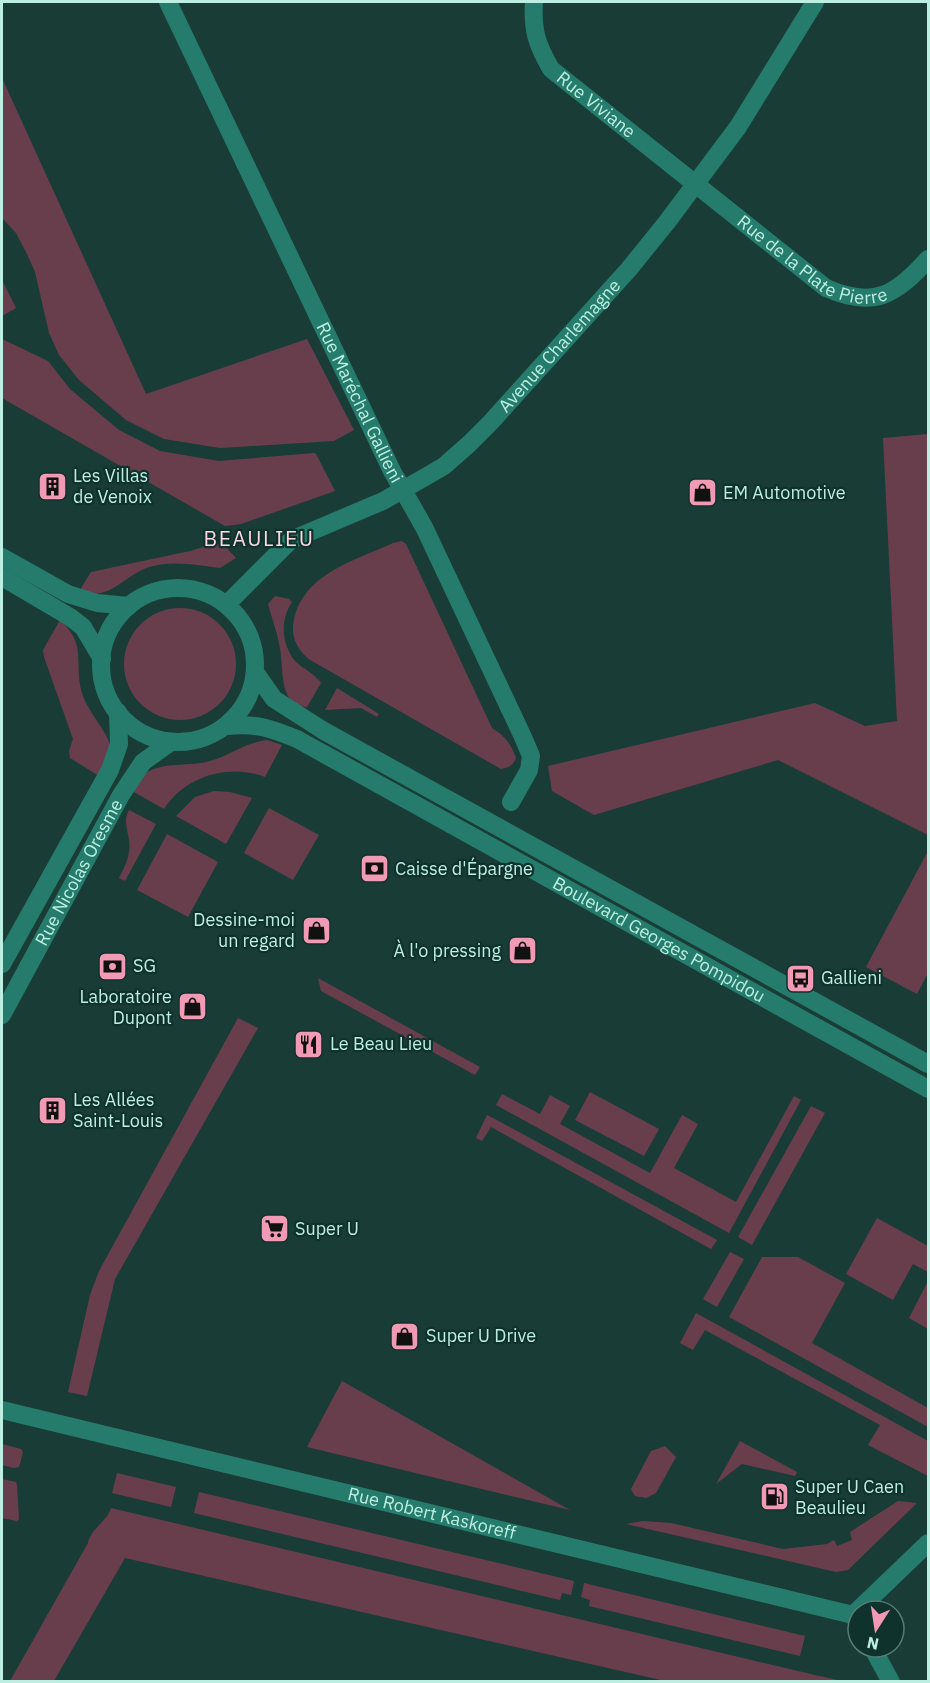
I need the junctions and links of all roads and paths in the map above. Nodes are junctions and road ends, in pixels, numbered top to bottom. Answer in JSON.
{"nodes":[{"id":1,"x":168,"y":2,"type":"edge"},
{"id":2,"x":534,"y":2,"type":"edge"},
{"id":3,"x":816,"y":2,"type":"edge"},
{"id":4,"x":696,"y":183,"type":"junction"},
{"id":5,"x":928,"y":259,"type":"edge"},
{"id":6,"x":403,"y":490,"type":"junction"},
{"id":7,"x":2,"y":557,"type":"edge"},
{"id":8,"x":2,"y":577,"type":"edge"},
{"id":9,"x":226,"y":605,"type":"junction"},
{"id":10,"x":129,"y":606,"type":"junction"},
{"id":11,"x":102,"y":660,"type":"junction"},
{"id":12,"x":255,"y":672,"type":"junction"},
{"id":13,"x":118,"y":712,"type":"junction"},
{"id":14,"x":226,"y":726,"type":"junction"},
{"id":15,"x":171,"y":742,"type":"junction"},
{"id":16,"x":511,"y":802,"type":"dead end"},
{"id":17,"x":2,"y":964,"type":"edge"},
{"id":18,"x":2,"y":1015,"type":"edge"},
{"id":19,"x":928,"y":1064,"type":"edge"},
{"id":20,"x":928,"y":1089,"type":"edge"},
{"id":21,"x":2,"y":1410,"type":"edge"},
{"id":22,"x":928,"y":1543,"type":"edge"},
{"id":23,"x":875,"y":1599,"type":"edge"},
{"id":24,"x":846,"y":1617,"type":"edge"},
{"id":25,"x":879,"y":1659,"type":"edge"},
{"id":26,"x":891,"y":1682,"type":"edge"}],
"edges":[{"from":1,"to":6,"type":"street","name":"Rue Maréchal Gallieni"},
{"from":2,"to":4,"type":"street","name":"Rue Viviane"},
{"from":3,"to":4,"type":"street","name":"Avenue Charlemagne"},
{"from":4,"to":5,"type":"street","name":"Rue de la Plate Pierre"},
{"from":4,"to":6,"type":"street","name":"Avenue Charlemagne"},
{"from":6,"to":9,"type":"street","name":"Avenue Charlemagne"},
{"from":6,"to":16,"type":"street","name":"Rue Maréchal Gallieni"},
{"from":7,"to":10,"type":"street"},
{"from":8,"to":11,"type":"street"},
{"from":9,"to":10,"type":"street"},
{"from":9,"to":12,"type":"street"},
{"from":10,"to":11,"type":"street"},
{"from":11,"to":13,"type":"street"},
{"from":12,"to":14,"type":"street"},
{"from":12,"to":19,"type":"street","name":"Boulevard Georges Pompidou"},
{"from":13,"to":15,"type":"street"},
{"from":13,"to":17,"type":"street","name":"Rue Nicolas Oresme"},
{"from":14,"to":15,"type":"street"},
{"from":14,"to":20,"type":"street","name":"Boulevard Georges Pompidou"},
{"from":15,"to":18,"type":"street","name":"Rue Nicolas Oresme"},
{"from":21,"to":24,"type":"street","name":"Rue Robert Kaskoreff"},
{"from":22,"to":23,"type":"street"},
{"from":25,"to":26,"type":"street"}]}
